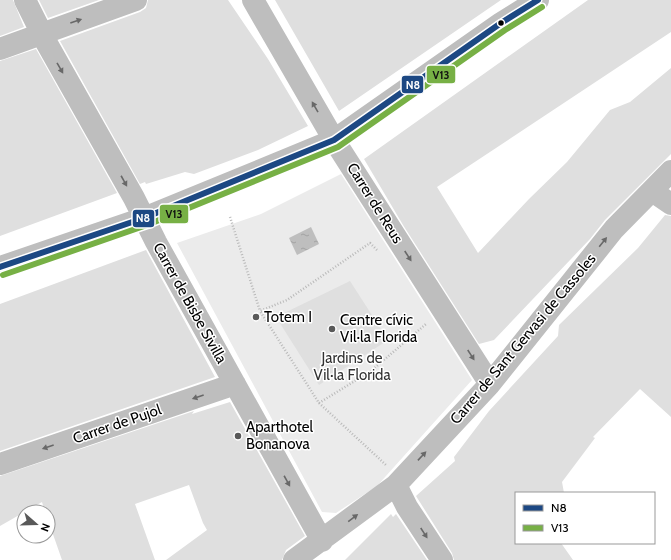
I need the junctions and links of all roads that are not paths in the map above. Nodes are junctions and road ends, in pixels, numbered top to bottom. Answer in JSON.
{"nodes":[{"id":1,"x":25,"y":0,"type":"edge"},
{"id":2,"x":136,"y":0,"type":"edge"},
{"id":3,"x":253,"y":0,"type":"edge"},
{"id":4,"x":538,"y":0,"type":"edge"},
{"id":5,"x":42,"y":33,"type":"junction"},
{"id":6,"x":0,"y":49,"type":"edge"},
{"id":7,"x":334,"y":140,"type":"junction"},
{"id":8,"x":671,"y":171,"type":"edge"},
{"id":9,"x":652,"y":191,"type":"junction"},
{"id":10,"x":671,"y":204,"type":"edge"},
{"id":11,"x":144,"y":218,"type":"junction"},
{"id":12,"x":0,"y":267,"type":"edge"},
{"id":13,"x":235,"y":384,"type":"junction"},
{"id":14,"x":490,"y":384,"type":"junction"},
{"id":15,"x":0,"y":464,"type":"edge"},
{"id":16,"x":396,"y":485,"type":"junction"},
{"id":17,"x":322,"y":541,"type":"junction"},
{"id":18,"x":294,"y":560,"type":"edge"},
{"id":19,"x":442,"y":560,"type":"edge"}],
"edges":[{"from":1,"to":5,"type":"street","name":"Carrer de Bisbe Sivilla"},
{"from":5,"to":2,"type":"street","one_way":true},
{"from":7,"to":3,"type":"street","name":"Carrer de Reus","one_way":true},
{"from":4,"to":7,"type":"street"},
{"from":5,"to":6,"type":"street"},
{"from":5,"to":11,"type":"street","name":"Carrer de Bisbe Sivilla","one_way":true},
{"from":7,"to":11,"type":"street"},
{"from":7,"to":14,"type":"street","name":"Carrer de Reus","one_way":true},
{"from":8,"to":9,"type":"street","name":"Carrer de Sant Gervasi de Cassoles"},
{"from":9,"to":10,"type":"street"},
{"from":14,"to":9,"type":"street","name":"Carrer de Sant Gervasi de Cassoles","one_way":true},
{"from":11,"to":12,"type":"street"},
{"from":11,"to":13,"type":"street","name":"Carrer de Bisbe Sivilla"},
{"from":13,"to":15,"type":"street","name":"Carrer de Pujol","one_way":true},
{"from":13,"to":17,"type":"street","name":"Carrer de Bisbe Sivilla","one_way":true},
{"from":16,"to":14,"type":"street","name":"Carrer de Sant Gervasi de Cassoles","one_way":true},
{"from":17,"to":16,"type":"street","name":"Carrer de Sant Gervasi de Cassoles","one_way":true},
{"from":16,"to":19,"type":"street","one_way":true},
{"from":17,"to":18,"type":"street","name":"Carrer de Sant Gervasi de Cassoles"}]}
